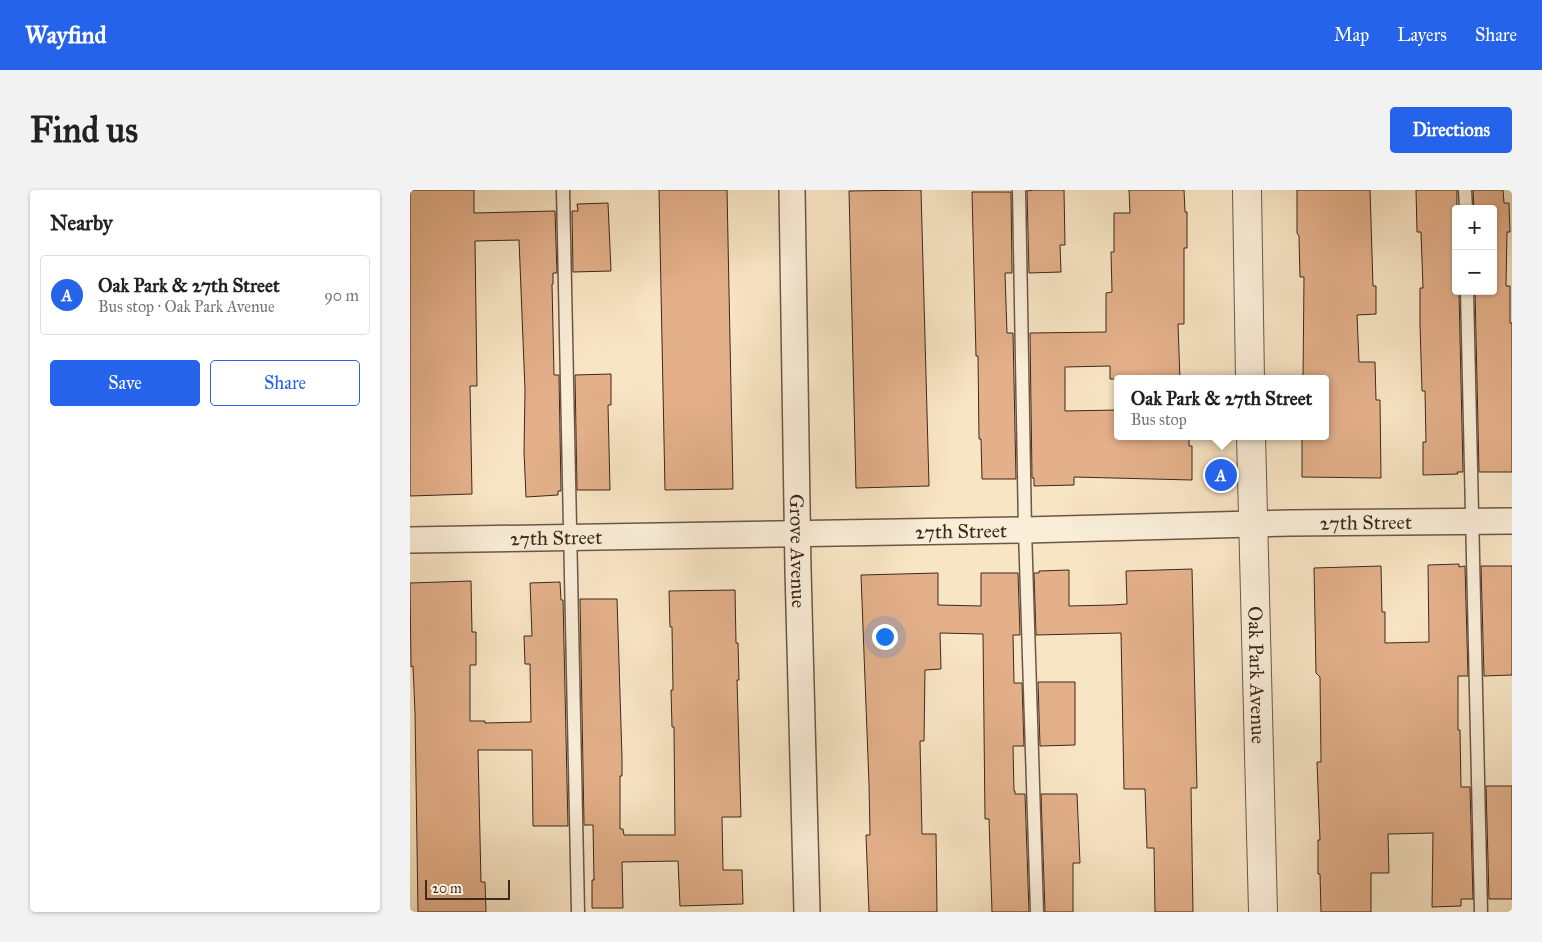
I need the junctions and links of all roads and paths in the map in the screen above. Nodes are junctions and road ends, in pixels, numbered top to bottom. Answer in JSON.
{"nodes":[{"id":1,"x":563,"y":190,"type":"edge"},
{"id":2,"x":792,"y":190,"type":"edge"},
{"id":3,"x":1019,"y":190,"type":"edge"},
{"id":4,"x":1247,"y":190,"type":"edge"},
{"id":5,"x":1465,"y":190,"type":"edge"},
{"id":6,"x":1466,"y":205,"type":"edge"},
{"id":7,"x":1467,"y":295,"type":"edge"},
{"id":8,"x":1250,"y":375,"type":"edge"},
{"id":9,"x":1251,"y":440,"type":"edge"},
{"id":10,"x":1512,"y":521,"type":"edge"},
{"id":11,"x":1473,"y":522,"type":"junction"},
{"id":12,"x":1254,"y":525,"type":"junction"},
{"id":13,"x":1024,"y":530,"type":"junction"},
{"id":14,"x":798,"y":534,"type":"junction"},
{"id":15,"x":571,"y":536,"type":"junction"},
{"id":16,"x":410,"y":540,"type":"edge"},
{"id":17,"x":578,"y":912,"type":"edge"},
{"id":18,"x":807,"y":912,"type":"edge"},
{"id":19,"x":1036,"y":912,"type":"edge"},
{"id":20,"x":1263,"y":912,"type":"edge"},
{"id":21,"x":1482,"y":912,"type":"edge"}],
"edges":[{"from":1,"to":15,"type":"lane"},
{"from":2,"to":14,"type":"street","name":"Grove Avenue"},
{"from":3,"to":13,"type":"lane"},
{"from":4,"to":8,"type":"street"},
{"from":5,"to":6,"type":"lane"},
{"from":7,"to":11,"type":"lane"},
{"from":9,"to":12,"type":"street","name":"Oak Park Avenue"},
{"from":10,"to":11,"type":"street","name":"27th Street"},
{"from":11,"to":12,"type":"street","name":"27th Street"},
{"from":11,"to":21,"type":"lane"},
{"from":12,"to":13,"type":"street","name":"27th Street"},
{"from":12,"to":20,"type":"street","name":"Oak Park Avenue"},
{"from":13,"to":14,"type":"street","name":"27th Street"},
{"from":13,"to":19,"type":"lane"},
{"from":14,"to":15,"type":"street","name":"27th Street"},
{"from":14,"to":18,"type":"street","name":"Grove Avenue"},
{"from":15,"to":16,"type":"street","name":"27th Street"},
{"from":15,"to":17,"type":"lane"}]}
